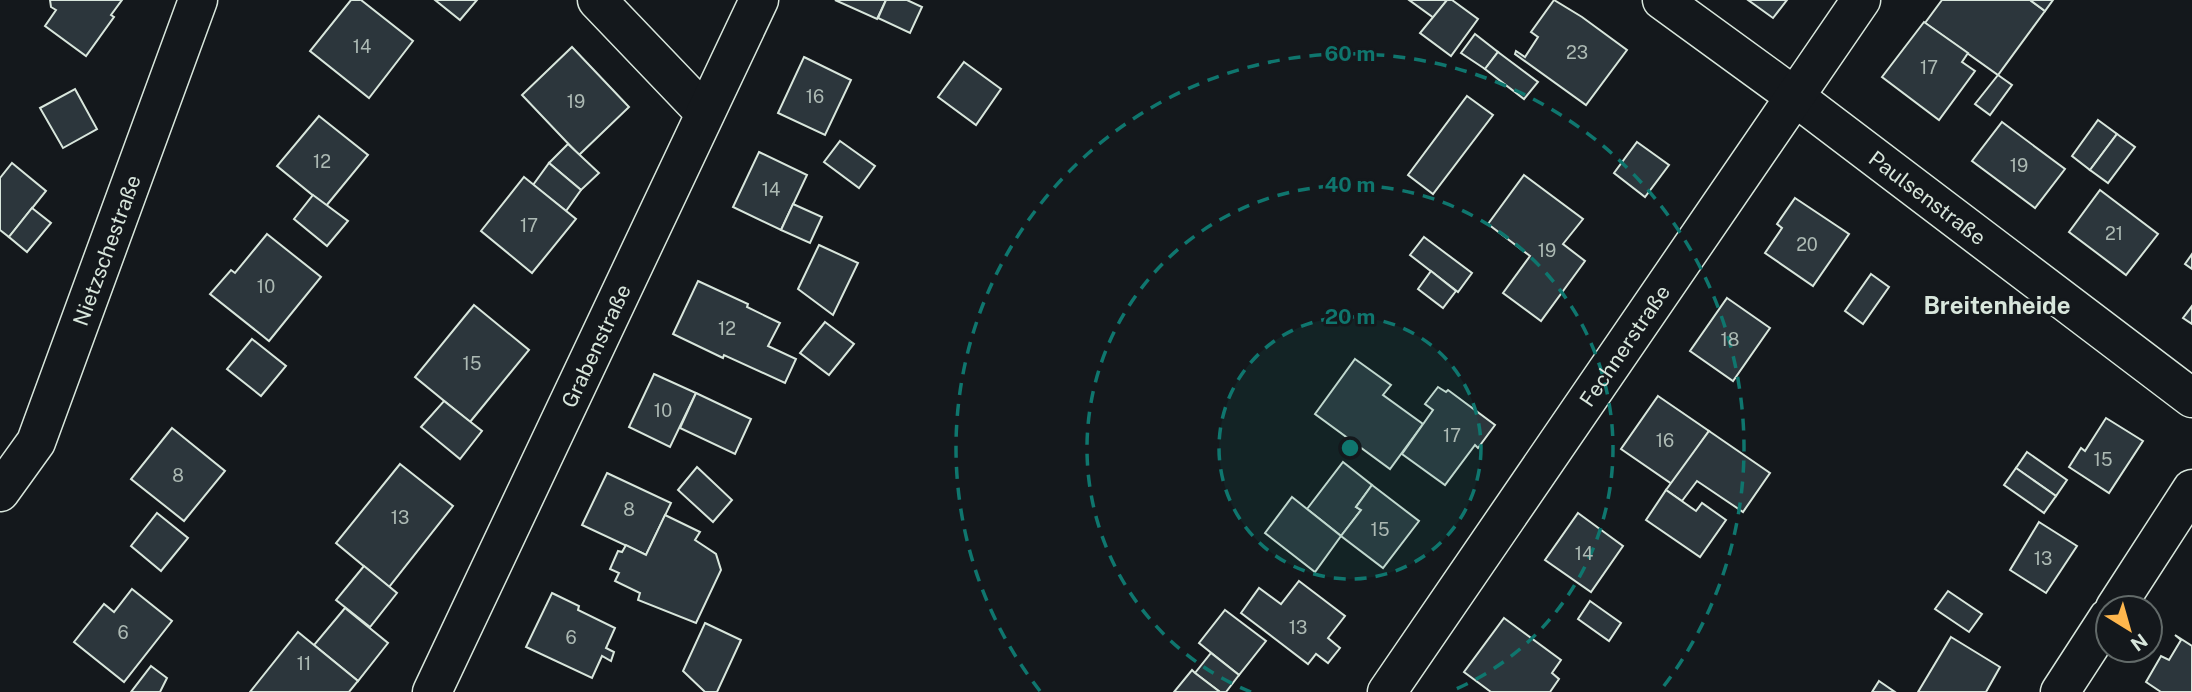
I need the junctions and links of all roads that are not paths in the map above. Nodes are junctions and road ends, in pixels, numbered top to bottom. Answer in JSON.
{"nodes":[{"id":1,"x":198,"y":0,"type":"edge"},
{"id":2,"x":597,"y":0,"type":"edge"},
{"id":3,"x":760,"y":0,"type":"edge"},
{"id":4,"x":1662,"y":0,"type":"edge"},
{"id":5,"x":1861,"y":0,"type":"edge"},
{"id":6,"x":1794,"y":96,"type":"junction"},
{"id":7,"x":705,"y":113,"type":"junction"},
{"id":8,"x":2192,"y":398,"type":"edge"},
{"id":9,"x":2192,"y":489,"type":"edge"},
{"id":10,"x":0,"y":492,"type":"edge"},
{"id":11,"x":2124,"y":594,"type":"edge"},
{"id":12,"x":2094,"y":640,"type":"edge"},
{"id":13,"x":432,"y":692,"type":"edge"},
{"id":14,"x":1387,"y":692,"type":"edge"},
{"id":15,"x":2060,"y":692,"type":"edge"}],
"edges":[{"from":1,"to":10,"type":"street","name":"Nietzschestraße"},
{"from":2,"to":7,"type":"street"},
{"from":3,"to":7,"type":"street","name":"Grabenstraße"},
{"from":4,"to":6,"type":"street","name":"Paulsenstraße"},
{"from":5,"to":6,"type":"street","name":"Fechnerstraße"},
{"from":6,"to":8,"type":"street","name":"Paulsenstraße"},
{"from":6,"to":14,"type":"street","name":"Fechnerstraße"},
{"from":7,"to":13,"type":"street","name":"Grabenstraße"},
{"from":9,"to":11,"type":"street"},
{"from":12,"to":15,"type":"street"}]}
